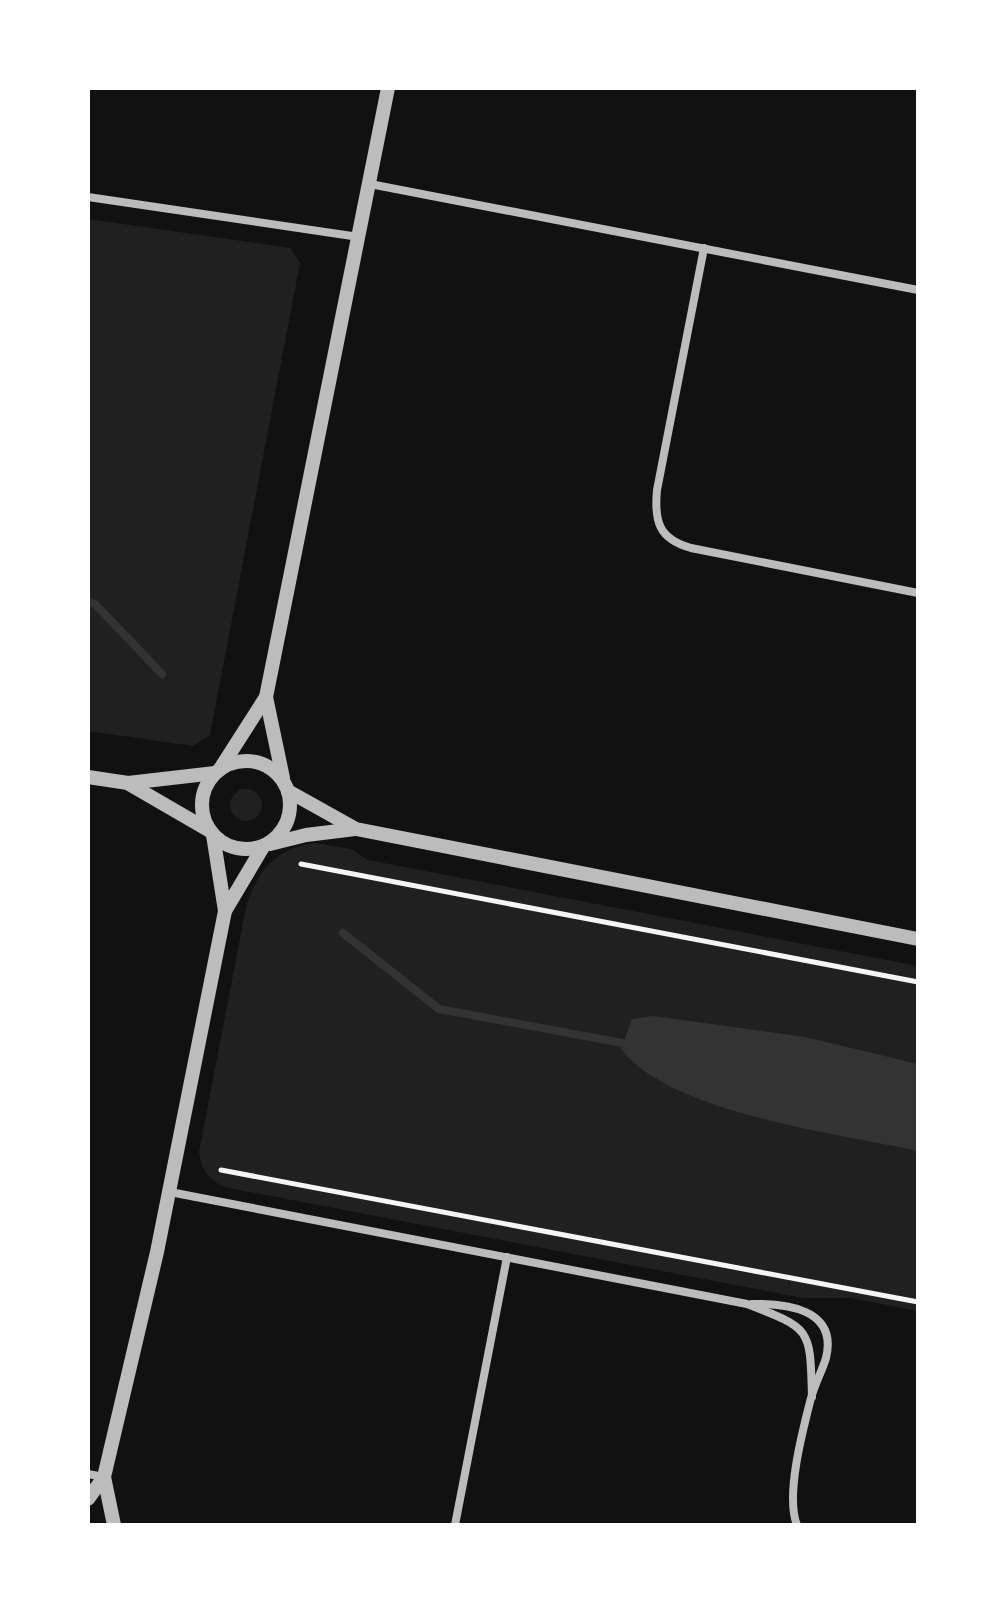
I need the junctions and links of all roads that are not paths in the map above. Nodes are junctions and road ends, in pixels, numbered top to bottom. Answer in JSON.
{"nodes":[{"id":1,"x":388,"y":88,"type":"edge"},
{"id":2,"x":370,"y":184,"type":"junction"},
{"id":3,"x":88,"y":197,"type":"edge"},
{"id":4,"x":359,"y":237,"type":"junction"},
{"id":5,"x":704,"y":248,"type":"junction"},
{"id":6,"x":918,"y":290,"type":"edge"},
{"id":7,"x":918,"y":593,"type":"edge"},
{"id":8,"x":266,"y":697,"type":"junction"},
{"id":9,"x":218,"y":771,"type":"junction"},
{"id":10,"x":88,"y":777,"type":"edge"},
{"id":11,"x":128,"y":783,"type":"junction"},
{"id":12,"x":287,"y":788,"type":"junction"},
{"id":13,"x":356,"y":829,"type":"junction"},
{"id":14,"x":212,"y":833,"type":"junction"},
{"id":15,"x":265,"y":846,"type":"junction"},
{"id":16,"x":225,"y":911,"type":"junction"},
{"id":17,"x":918,"y":939,"type":"edge"},
{"id":18,"x":170,"y":1192,"type":"junction"},
{"id":19,"x":507,"y":1257,"type":"junction"},
{"id":20,"x":747,"y":1304,"type":"junction"},
{"id":21,"x":812,"y":1397,"type":"junction"},
{"id":22,"x":88,"y":1474,"type":"edge"},
{"id":23,"x":104,"y":1477,"type":"junction"},
{"id":24,"x":88,"y":1499,"type":"edge"},
{"id":25,"x":114,"y":1525,"type":"edge"},
{"id":26,"x":455,"y":1525,"type":"edge"},
{"id":27,"x":797,"y":1525,"type":"edge"}],
"edges":[{"from":1,"to":2,"type":"street"},
{"from":2,"to":4,"type":"street"},
{"from":2,"to":5,"type":"street"},
{"from":3,"to":4,"type":"street"},
{"from":4,"to":8,"type":"street"},
{"from":5,"to":6,"type":"street"},
{"from":5,"to":7,"type":"street"},
{"from":8,"to":9,"type":"street"},
{"from":8,"to":12,"type":"street"},
{"from":9,"to":11,"type":"street"},
{"from":9,"to":12,"type":"street"},
{"from":9,"to":14,"type":"street"},
{"from":10,"to":11,"type":"street"},
{"from":11,"to":14,"type":"street"},
{"from":12,"to":13,"type":"street"},
{"from":12,"to":15,"type":"street"},
{"from":13,"to":15,"type":"street"},
{"from":13,"to":17,"type":"street"},
{"from":14,"to":15,"type":"street"},
{"from":14,"to":16,"type":"street"},
{"from":15,"to":16,"type":"street"},
{"from":16,"to":18,"type":"street"},
{"from":18,"to":19,"type":"street"},
{"from":18,"to":23,"type":"street"},
{"from":19,"to":20,"type":"street"},
{"from":19,"to":26,"type":"street"},
{"from":20,"to":21,"type":"street"},
{"from":20,"to":21,"type":"street"},
{"from":21,"to":27,"type":"street"},
{"from":22,"to":23,"type":"street"},
{"from":23,"to":24,"type":"street"},
{"from":23,"to":25,"type":"street"}]}
